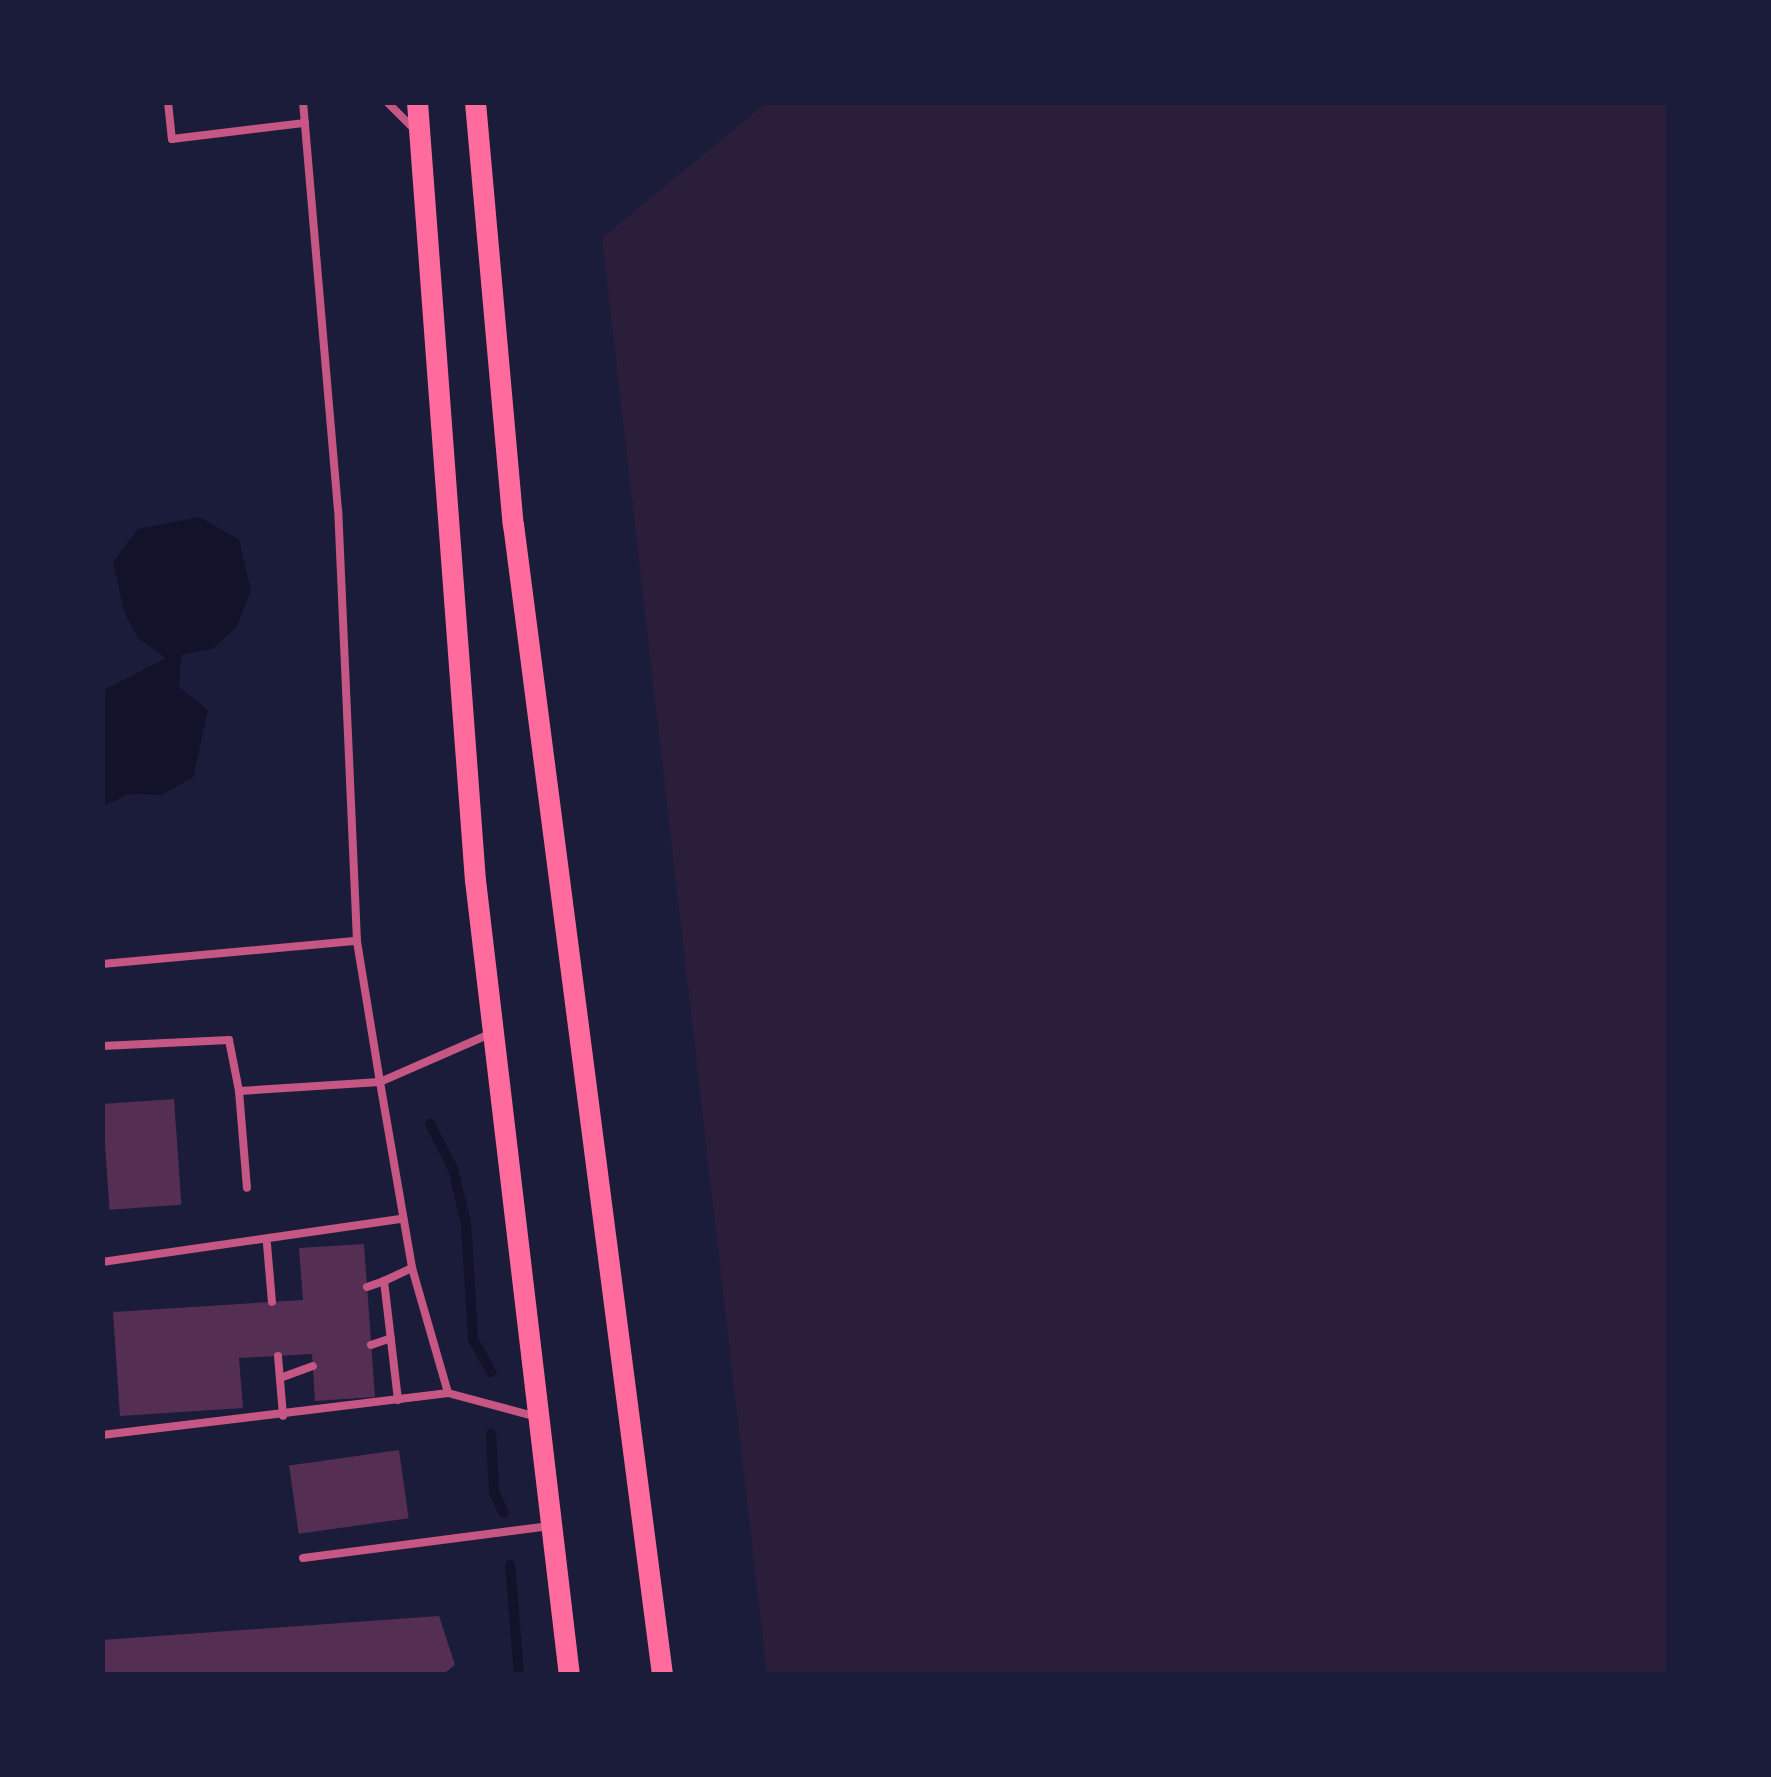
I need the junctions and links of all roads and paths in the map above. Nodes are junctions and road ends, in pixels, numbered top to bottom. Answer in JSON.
{"nodes":[{"id":1,"x":168,"y":102,"type":"edge"},
{"id":2,"x":303,"y":102,"type":"edge"},
{"id":3,"x":387,"y":102,"type":"edge"},
{"id":4,"x":417,"y":102,"type":"edge"},
{"id":5,"x":475,"y":102,"type":"edge"},
{"id":6,"x":305,"y":123,"type":"junction"},
{"id":7,"x":420,"y":135,"type":"junction"},
{"id":8,"x":357,"y":940,"type":"junction"},
{"id":9,"x":102,"y":964,"type":"edge"},
{"id":10,"x":494,"y":1032,"type":"junction"},
{"id":11,"x":102,"y":1046,"type":"edge"},
{"id":12,"x":380,"y":1082,"type":"junction"},
{"id":13,"x":239,"y":1091,"type":"junction"},
{"id":14,"x":247,"y":1188,"type":"dead end"},
{"id":15,"x":402,"y":1219,"type":"junction"},
{"id":16,"x":267,"y":1244,"type":"junction"},
{"id":17,"x":102,"y":1262,"type":"edge"},
{"id":18,"x":412,"y":1268,"type":"junction"},
{"id":19,"x":384,"y":1281,"type":"junction"},
{"id":20,"x":367,"y":1288,"type":"dead end"},
{"id":21,"x":272,"y":1302,"type":"dead end"},
{"id":22,"x":391,"y":1337,"type":"junction"},
{"id":23,"x":371,"y":1345,"type":"dead end"},
{"id":24,"x":278,"y":1356,"type":"dead end"},
{"id":25,"x":313,"y":1366,"type":"dead end"},
{"id":26,"x":280,"y":1378,"type":"junction"},
{"id":27,"x":448,"y":1393,"type":"junction"},
{"id":28,"x":398,"y":1400,"type":"junction"},
{"id":29,"x":283,"y":1416,"type":"junction"},
{"id":30,"x":539,"y":1417,"type":"junction"},
{"id":31,"x":102,"y":1435,"type":"edge"},
{"id":32,"x":552,"y":1526,"type":"junction"},
{"id":33,"x":303,"y":1558,"type":"dead end"},
{"id":34,"x":568,"y":1675,"type":"edge"},
{"id":35,"x":662,"y":1675,"type":"edge"}],
"edges":[{"from":1,"to":6,"type":"lane"},
{"from":2,"to":6,"type":"lane"},
{"from":3,"to":7,"type":"lane"},
{"from":4,"to":7,"type":"main road"},
{"from":5,"to":35,"type":"main road"},
{"from":6,"to":8,"type":"lane"},
{"from":7,"to":10,"type":"main road"},
{"from":8,"to":9,"type":"lane"},
{"from":8,"to":12,"type":"lane"},
{"from":10,"to":12,"type":"lane"},
{"from":10,"to":30,"type":"main road"},
{"from":11,"to":13,"type":"lane"},
{"from":12,"to":13,"type":"lane"},
{"from":12,"to":15,"type":"lane"},
{"from":13,"to":14,"type":"lane"},
{"from":15,"to":16,"type":"lane"},
{"from":15,"to":18,"type":"lane"},
{"from":16,"to":17,"type":"lane"},
{"from":16,"to":21,"type":"lane"},
{"from":18,"to":19,"type":"lane"},
{"from":18,"to":27,"type":"lane"},
{"from":19,"to":20,"type":"lane"},
{"from":19,"to":22,"type":"lane"},
{"from":22,"to":23,"type":"lane"},
{"from":22,"to":28,"type":"lane"},
{"from":24,"to":26,"type":"lane"},
{"from":25,"to":26,"type":"lane"},
{"from":26,"to":29,"type":"lane"},
{"from":27,"to":28,"type":"lane"},
{"from":27,"to":30,"type":"lane"},
{"from":28,"to":29,"type":"lane"},
{"from":29,"to":31,"type":"lane"},
{"from":30,"to":32,"type":"main road"},
{"from":32,"to":33,"type":"lane"},
{"from":32,"to":34,"type":"main road"}]}
